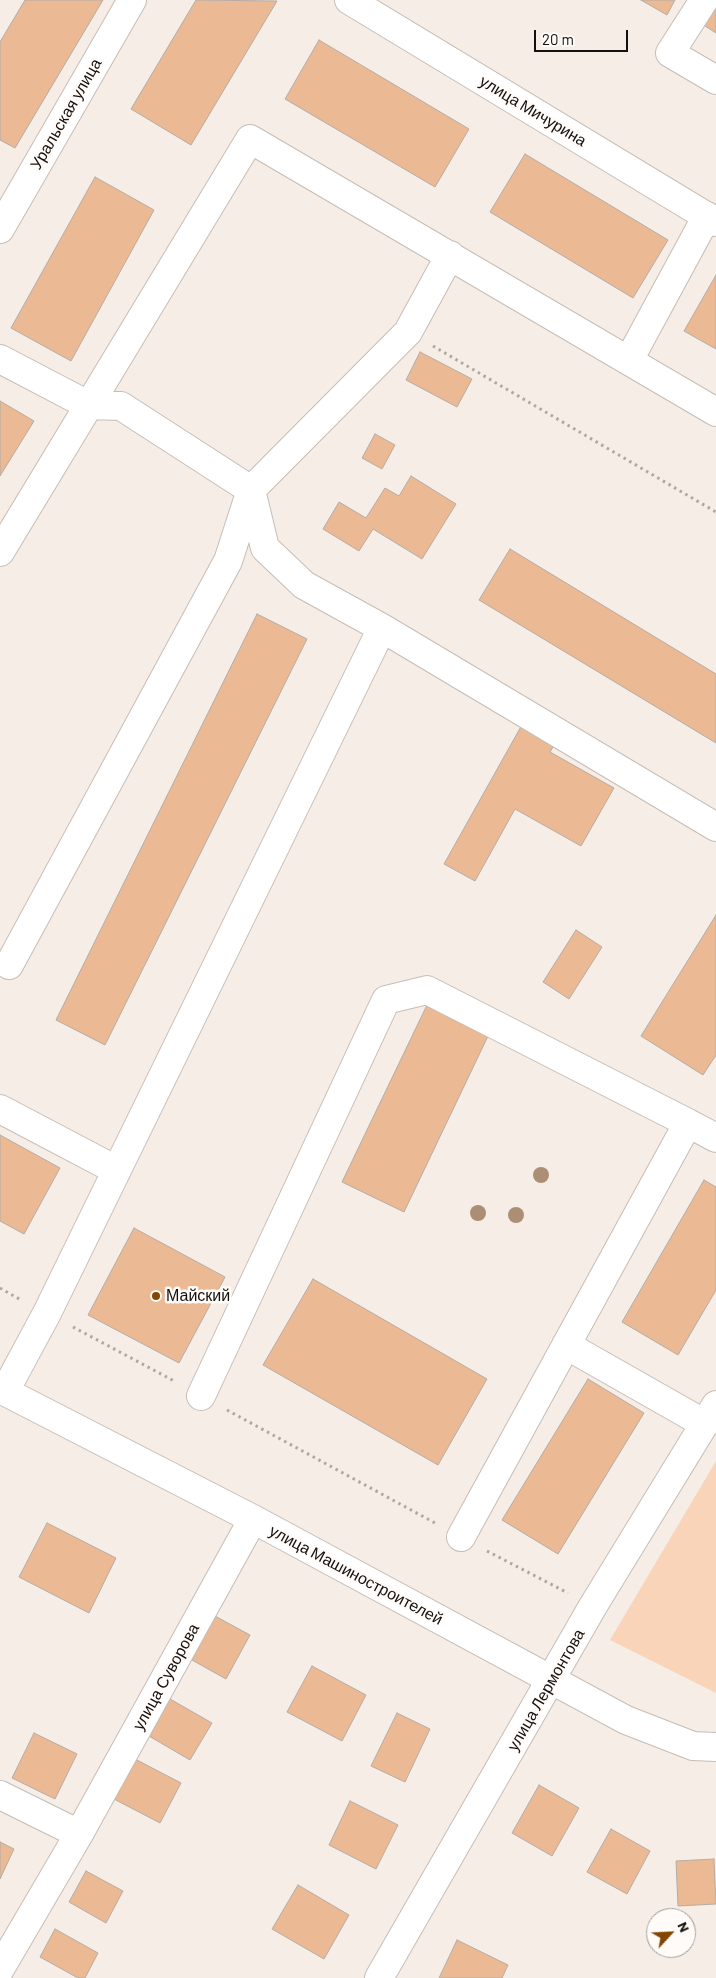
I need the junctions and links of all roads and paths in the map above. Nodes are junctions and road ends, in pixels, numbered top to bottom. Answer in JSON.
{"nodes":[{"id":1,"x":132,"y":0,"type":"edge"},
{"id":2,"x":349,"y":0,"type":"edge"},
{"id":3,"x":704,"y":0,"type":"edge"},
{"id":4,"x":716,"y":80,"type":"edge"},
{"id":5,"x":712,"y":219,"type":"edge"},
{"id":6,"x":0,"y":229,"type":"edge"},
{"id":7,"x":450,"y":256,"type":"junction"},
{"id":8,"x":408,"y":332,"type":"junction"},
{"id":9,"x":0,"y":359,"type":"edge"},
{"id":10,"x":629,"y":360,"type":"junction"},
{"id":11,"x":88,"y":405,"type":"junction"},
{"id":12,"x":716,"y":412,"type":"edge"},
{"id":13,"x":251,"y":490,"type":"junction"},
{"id":14,"x":716,"y":512,"type":"edge"},
{"id":15,"x":0,"y":552,"type":"edge"},
{"id":16,"x":382,"y":628,"type":"junction"},
{"id":17,"x":716,"y":826,"type":"edge"},
{"id":18,"x":9,"y":965,"type":"dead end"},
{"id":19,"x":0,"y":1109,"type":"edge"},
{"id":20,"x":688,"y":1123,"type":"junction"},
{"id":21,"x":716,"y":1138,"type":"edge"},
{"id":22,"x":116,"y":1170,"type":"junction"},
{"id":23,"x":0,"y":1288,"type":"edge"},
{"id":24,"x":46,"y":1313,"type":"junction"},
{"id":25,"x":566,"y":1345,"type":"junction"},
{"id":26,"x":2,"y":1390,"type":"edge"},
{"id":27,"x":201,"y":1396,"type":"junction"},
{"id":28,"x":710,"y":1414,"type":"edge"},
{"id":29,"x":253,"y":1519,"type":"junction"},
{"id":30,"x":461,"y":1538,"type":"junction"},
{"id":31,"x":594,"y":1606,"type":"junction"},
{"id":32,"x":552,"y":1680,"type":"junction"},
{"id":33,"x":716,"y":1747,"type":"edge"},
{"id":34,"x":0,"y":1795,"type":"edge"},
{"id":35,"x":79,"y":1834,"type":"junction"},
{"id":36,"x":0,"y":1969,"type":"edge"},
{"id":37,"x":378,"y":1978,"type":"edge"}],
"edges":[{"from":1,"to":6,"type":"street","name":"Уральская улица"},
{"from":2,"to":5,"type":"street","name":"улица Мичурина"},
{"from":3,"to":4,"type":"street"},
{"from":5,"to":10,"type":"street"},
{"from":7,"to":8,"type":"street"},
{"from":7,"to":10,"type":"street"},
{"from":7,"to":11,"type":"street"},
{"from":8,"to":13,"type":"street"},
{"from":8,"to":14,"type":"path"},
{"from":9,"to":11,"type":"street"},
{"from":10,"to":12,"type":"street"},
{"from":11,"to":13,"type":"street"},
{"from":11,"to":15,"type":"street"},
{"from":13,"to":16,"type":"street"},
{"from":13,"to":18,"type":"street"},
{"from":16,"to":17,"type":"street"},
{"from":16,"to":22,"type":"street"},
{"from":19,"to":22,"type":"street"},
{"from":20,"to":21,"type":"street"},
{"from":20,"to":25,"type":"street"},
{"from":20,"to":27,"type":"street"},
{"from":22,"to":24,"type":"street"},
{"from":23,"to":24,"type":"path"},
{"from":24,"to":26,"type":"street"},
{"from":24,"to":27,"type":"path"},
{"from":25,"to":28,"type":"street"},
{"from":25,"to":30,"type":"street"},
{"from":26,"to":29,"type":"street","name":"улица Машиностроителей"},
{"from":27,"to":30,"type":"path"},
{"from":28,"to":31,"type":"street","name":"улица Лермонтова"},
{"from":29,"to":32,"type":"street","name":"улица Машиностроителей"},
{"from":29,"to":35,"type":"street","name":"улица Суворова"},
{"from":30,"to":31,"type":"path"},
{"from":31,"to":32,"type":"street","name":"улица Лермонтова"},
{"from":32,"to":33,"type":"street","name":"улица Машиностроителей"},
{"from":32,"to":37,"type":"street","name":"улица Лермонтова"},
{"from":34,"to":35,"type":"street"},
{"from":35,"to":36,"type":"street","name":"улица Суворова"}]}
